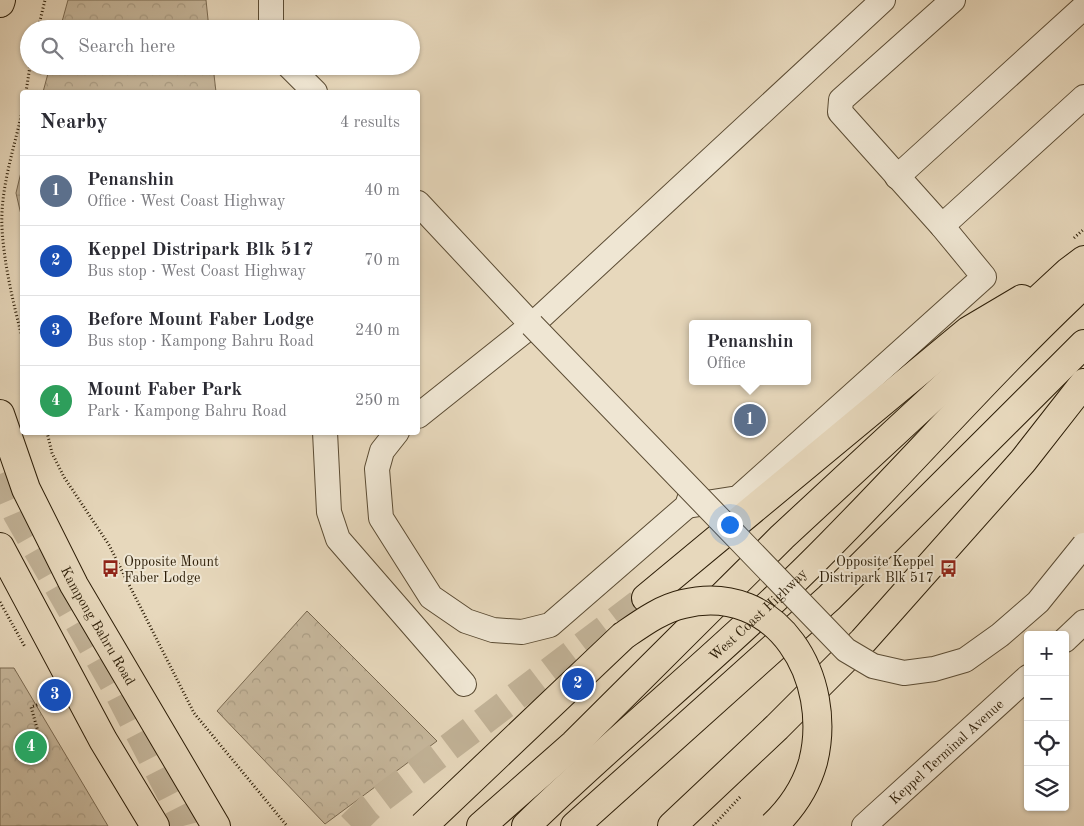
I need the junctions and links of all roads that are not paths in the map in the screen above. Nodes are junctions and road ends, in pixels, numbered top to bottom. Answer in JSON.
{"nodes":[{"id":1,"x":271,"y":0,"type":"edge"},
{"id":2,"x":883,"y":0,"type":"edge"},
{"id":3,"x":952,"y":0,"type":"edge"},
{"id":4,"x":1084,"y":7,"type":"edge"},
{"id":5,"x":271,"y":20,"type":"edge"},
{"id":6,"x":298,"y":75,"type":"edge"},
{"id":7,"x":313,"y":90,"type":"edge"},
{"id":8,"x":1084,"y":97,"type":"edge"},
{"id":9,"x":897,"y":177,"type":"junction"},
{"id":10,"x":420,"y":205,"type":"edge"},
{"id":11,"x":942,"y":226,"type":"junction"},
{"id":12,"x":1079,"y":272,"type":"edge"},
{"id":13,"x":532,"y":325,"type":"junction"},
{"id":14,"x":1084,"y":344,"type":"edge"},
{"id":15,"x":1084,"y":383,"type":"edge"},
{"id":16,"x":0,"y":414,"type":"edge"},
{"id":17,"x":420,"y":414,"type":"edge"},
{"id":18,"x":325,"y":435,"type":"edge"},
{"id":19,"x":395,"y":435,"type":"edge"},
{"id":20,"x":696,"y":479,"type":"dead end"},
{"id":21,"x":687,"y":506,"type":"junction"},
{"id":22,"x":1084,"y":545,"type":"edge"},
{"id":23,"x":0,"y":547,"type":"edge"},
{"id":24,"x":646,"y":598,"type":"tunnel mouth"},
{"id":25,"x":1084,"y":622,"type":"edge"},
{"id":26,"x":1069,"y":636,"type":"edge"},
{"id":27,"x":1024,"y":681,"type":"edge"},
{"id":28,"x":464,"y":684,"type":"dead end"},
{"id":29,"x":532,"y":821,"type":"edge"},
{"id":30,"x":155,"y":826,"type":"edge"},
{"id":31,"x":216,"y":826,"type":"edge"},
{"id":32,"x":423,"y":826,"type":"edge"},
{"id":33,"x":480,"y":826,"type":"edge"},
{"id":34,"x":575,"y":826,"type":"edge"},
{"id":35,"x":672,"y":826,"type":"edge"},
{"id":36,"x":773,"y":826,"type":"edge"},
{"id":37,"x":864,"y":826,"type":"edge"}],
"edges":[{"from":1,"to":5,"type":"lane"},
{"from":2,"to":13,"type":"lane"},
{"from":3,"to":9,"type":"lane"},
{"from":4,"to":9,"type":"lane"},
{"from":6,"to":7,"type":"lane"},
{"from":8,"to":11,"type":"lane"},
{"from":9,"to":11,"type":"lane"},
{"from":10,"to":13,"type":"lane"},
{"from":11,"to":21,"type":"lane"},
{"from":12,"to":24,"type":"main road"},
{"from":12,"to":29,"type":"main road","name":"West Coast Highway"},
{"from":12,"to":33,"type":"main road"},
{"from":13,"to":17,"type":"lane"},
{"from":13,"to":22,"type":"lane","bridge":true},
{"from":14,"to":34,"type":"main road"},
{"from":15,"to":35,"type":"main road"},
{"from":16,"to":31,"type":"main road","name":"Kampong Bahru Road"},
{"from":18,"to":28,"type":"lane"},
{"from":19,"to":21,"type":"lane"},
{"from":20,"to":21,"type":"lane"},
{"from":23,"to":30,"type":"main road"},
{"from":25,"to":26,"type":"lane"},
{"from":27,"to":37,"type":"lane","name":"Keppel Terminal Avenue"},
{"from":32,"to":36,"type":"main road","bridge":true}]}
